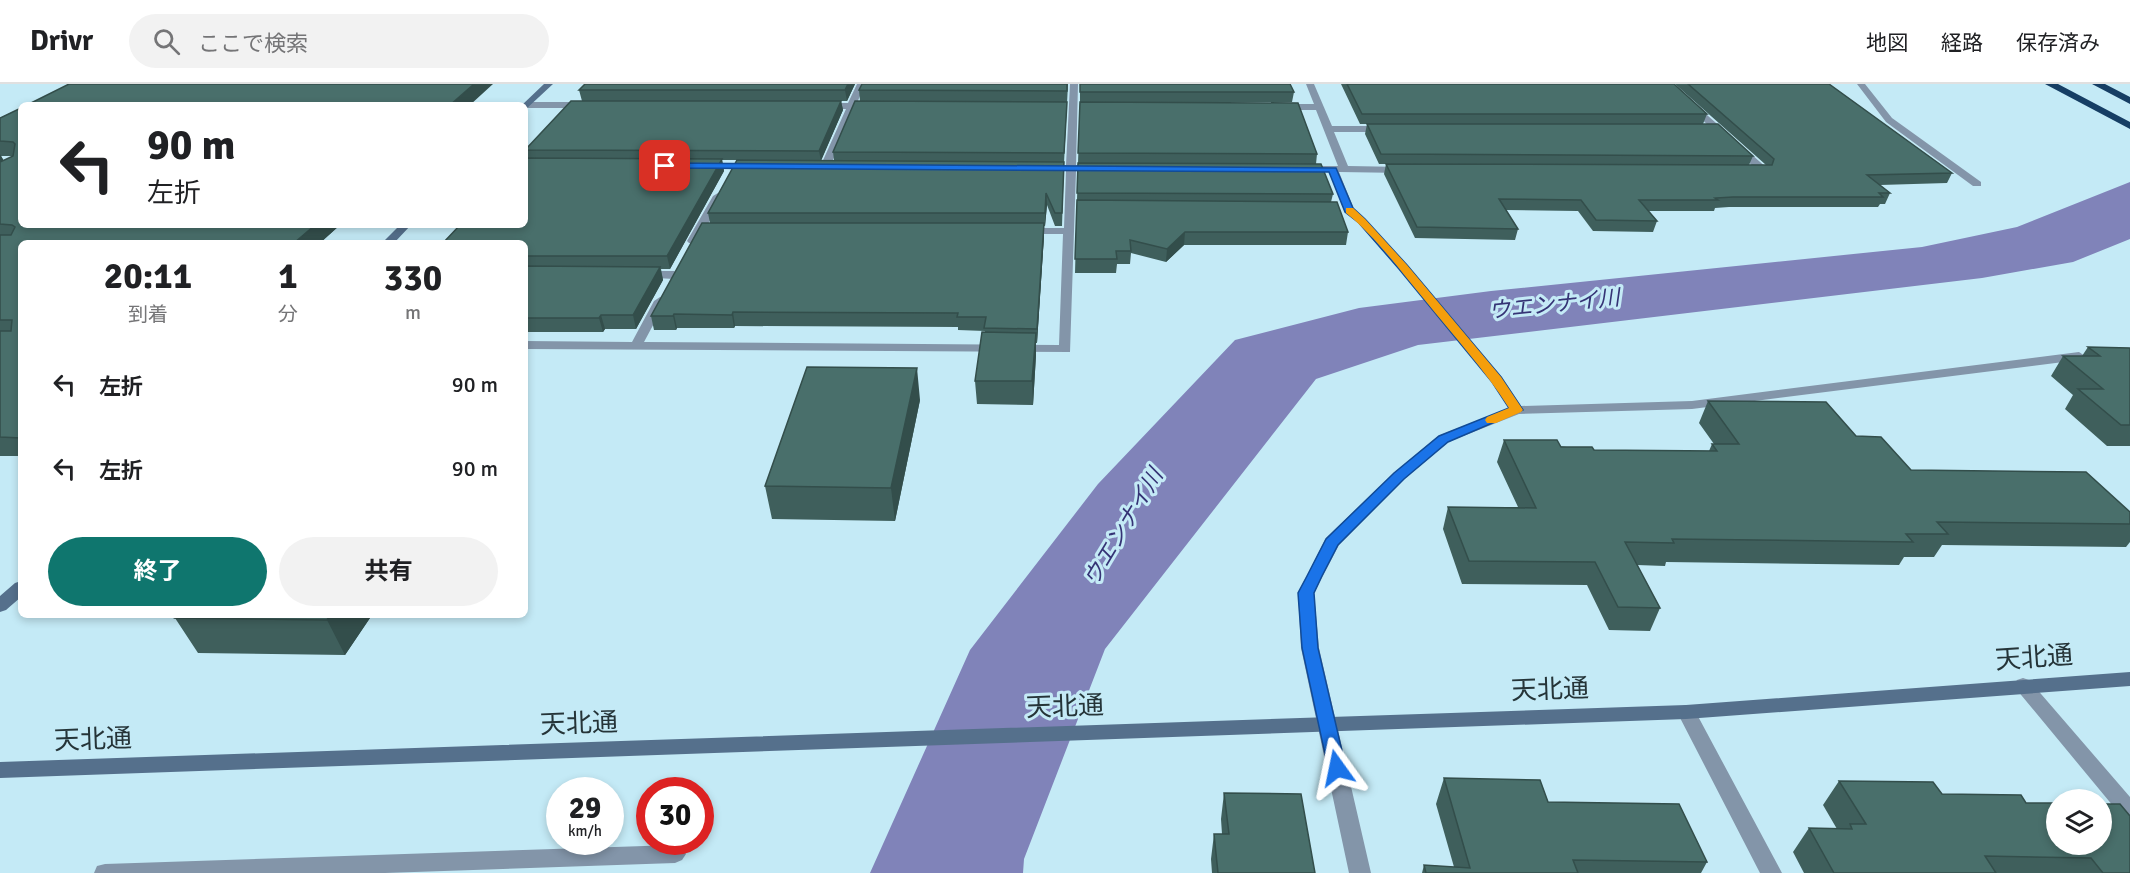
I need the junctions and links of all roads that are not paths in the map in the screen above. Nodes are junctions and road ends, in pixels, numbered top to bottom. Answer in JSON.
{"nodes":[{"id":1,"x":549,"y":84,"type":"edge"},
{"id":2,"x":861,"y":84,"type":"edge"},
{"id":3,"x":1074,"y":84,"type":"edge"},
{"id":4,"x":1310,"y":84,"type":"edge"},
{"id":5,"x":1667,"y":84,"type":"edge"},
{"id":6,"x":1861,"y":84,"type":"edge"},
{"id":7,"x":2050,"y":84,"type":"edge"},
{"id":8,"x":2097,"y":84,"type":"edge"},
{"id":9,"x":2130,"y":101,"type":"edge"},
{"id":10,"x":528,"y":104,"type":"edge"},
{"id":11,"x":599,"y":105,"type":"edge"},
{"id":12,"x":528,"y":106,"type":"edge"},
{"id":13,"x":815,"y":106,"type":"edge"},
{"id":14,"x":851,"y":106,"type":"junction"},
{"id":15,"x":886,"y":106,"type":"edge"},
{"id":16,"x":1062,"y":107,"type":"edge"},
{"id":17,"x":1074,"y":107,"type":"junction"},
{"id":18,"x":1085,"y":107,"type":"edge"},
{"id":19,"x":1272,"y":107,"type":"edge"},
{"id":20,"x":1319,"y":107,"type":"junction"},
{"id":21,"x":2130,"y":126,"type":"edge"},
{"id":22,"x":1329,"y":129,"type":"junction"},
{"id":23,"x":1399,"y":129,"type":"edge"},
{"id":24,"x":1706,"y":129,"type":"edge"},
{"id":25,"x":1718,"y":129,"type":"junction"},
{"id":26,"x":700,"y":166,"type":"edge"},
{"id":27,"x":768,"y":167,"type":"edge"},
{"id":28,"x":813,"y":167,"type":"edge"},
{"id":29,"x":825,"y":167,"type":"junction"},
{"id":30,"x":836,"y":167,"type":"edge"},
{"id":31,"x":1036,"y":168,"type":"edge"},
{"id":32,"x":1071,"y":168,"type":"junction"},
{"id":33,"x":1107,"y":168,"type":"edge"},
{"id":34,"x":1297,"y":169,"type":"edge"},
{"id":35,"x":1338,"y":169,"type":"junction"},
{"id":36,"x":1414,"y":170,"type":"edge"},
{"id":37,"x":1741,"y":171,"type":"edge"},
{"id":38,"x":729,"y":176,"type":"junction"},
{"id":39,"x":1977,"y":184,"type":"dead end"},
{"id":40,"x":403,"y":228,"type":"edge"},
{"id":41,"x":1009,"y":231,"type":"edge"},
{"id":42,"x":1069,"y":231,"type":"junction"},
{"id":43,"x":390,"y":240,"type":"edge"},
{"id":44,"x":689,"y":248,"type":"edge"},
{"id":45,"x":628,"y":275,"type":"edge"},
{"id":46,"x":528,"y":345,"type":"edge"},
{"id":47,"x":636,"y":346,"type":"junction"},
{"id":48,"x":2094,"y":354,"type":"edge"},
{"id":49,"x":1517,"y":410,"type":"junction"},
{"id":50,"x":18,"y":590,"type":"edge"},
{"id":51,"x":0,"y":606,"type":"edge"},
{"id":52,"x":2130,"y":679,"type":"edge"},
{"id":53,"x":2023,"y":685,"type":"junction"},
{"id":54,"x":1686,"y":712,"type":"junction"},
{"id":55,"x":1328,"y":726,"type":"junction"},
{"id":56,"x":0,"y":771,"type":"edge"},
{"id":57,"x":2130,"y":812,"type":"edge"},
{"id":58,"x":645,"y":855,"type":"edge"},
{"id":59,"x":105,"y":873,"type":"edge"},
{"id":60,"x":1360,"y":873,"type":"edge"},
{"id":61,"x":1771,"y":873,"type":"edge"}],
"edges":[{"from":1,"to":10,"type":"street"},
{"from":2,"to":14,"type":"street"},
{"from":3,"to":17,"type":"street"},
{"from":4,"to":20,"type":"street"},
{"from":5,"to":25,"type":"street"},
{"from":6,"to":39,"type":"street"},
{"from":7,"to":21,"type":"highway"},
{"from":8,"to":9,"type":"highway"},
{"from":11,"to":12,"type":"street"},
{"from":13,"to":14,"type":"street"},
{"from":14,"to":15,"type":"street"},
{"from":14,"to":29,"type":"street"},
{"from":16,"to":17,"type":"street"},
{"from":17,"to":18,"type":"street"},
{"from":17,"to":32,"type":"street"},
{"from":19,"to":20,"type":"street"},
{"from":20,"to":22,"type":"street"},
{"from":22,"to":23,"type":"street"},
{"from":22,"to":35,"type":"street"},
{"from":24,"to":25,"type":"street"},
{"from":25,"to":37,"type":"street"},
{"from":26,"to":38,"type":"street"},
{"from":27,"to":38,"type":"street"},
{"from":28,"to":29,"type":"street"},
{"from":29,"to":30,"type":"street"},
{"from":31,"to":32,"type":"street"},
{"from":32,"to":33,"type":"street"},
{"from":32,"to":42,"type":"street"},
{"from":34,"to":35,"type":"street"},
{"from":35,"to":36,"type":"street"},
{"from":35,"to":49,"type":"street"},
{"from":38,"to":44,"type":"street"},
{"from":40,"to":43,"type":"street"},
{"from":41,"to":42,"type":"street"},
{"from":42,"to":47,"type":"street"},
{"from":45,"to":47,"type":"street"},
{"from":46,"to":47,"type":"street"},
{"from":48,"to":49,"type":"street"},
{"from":49,"to":55,"type":"street"},
{"from":50,"to":51,"type":"street"},
{"from":52,"to":53,"type":"street","name":"天北通"},
{"from":53,"to":54,"type":"street","name":"天北通"},
{"from":53,"to":57,"type":"street"},
{"from":54,"to":55,"type":"street","name":"天北通"},
{"from":54,"to":61,"type":"street"},
{"from":55,"to":56,"type":"street","name":"天北通"},
{"from":55,"to":60,"type":"street"},
{"from":58,"to":59,"type":"street"}]}
